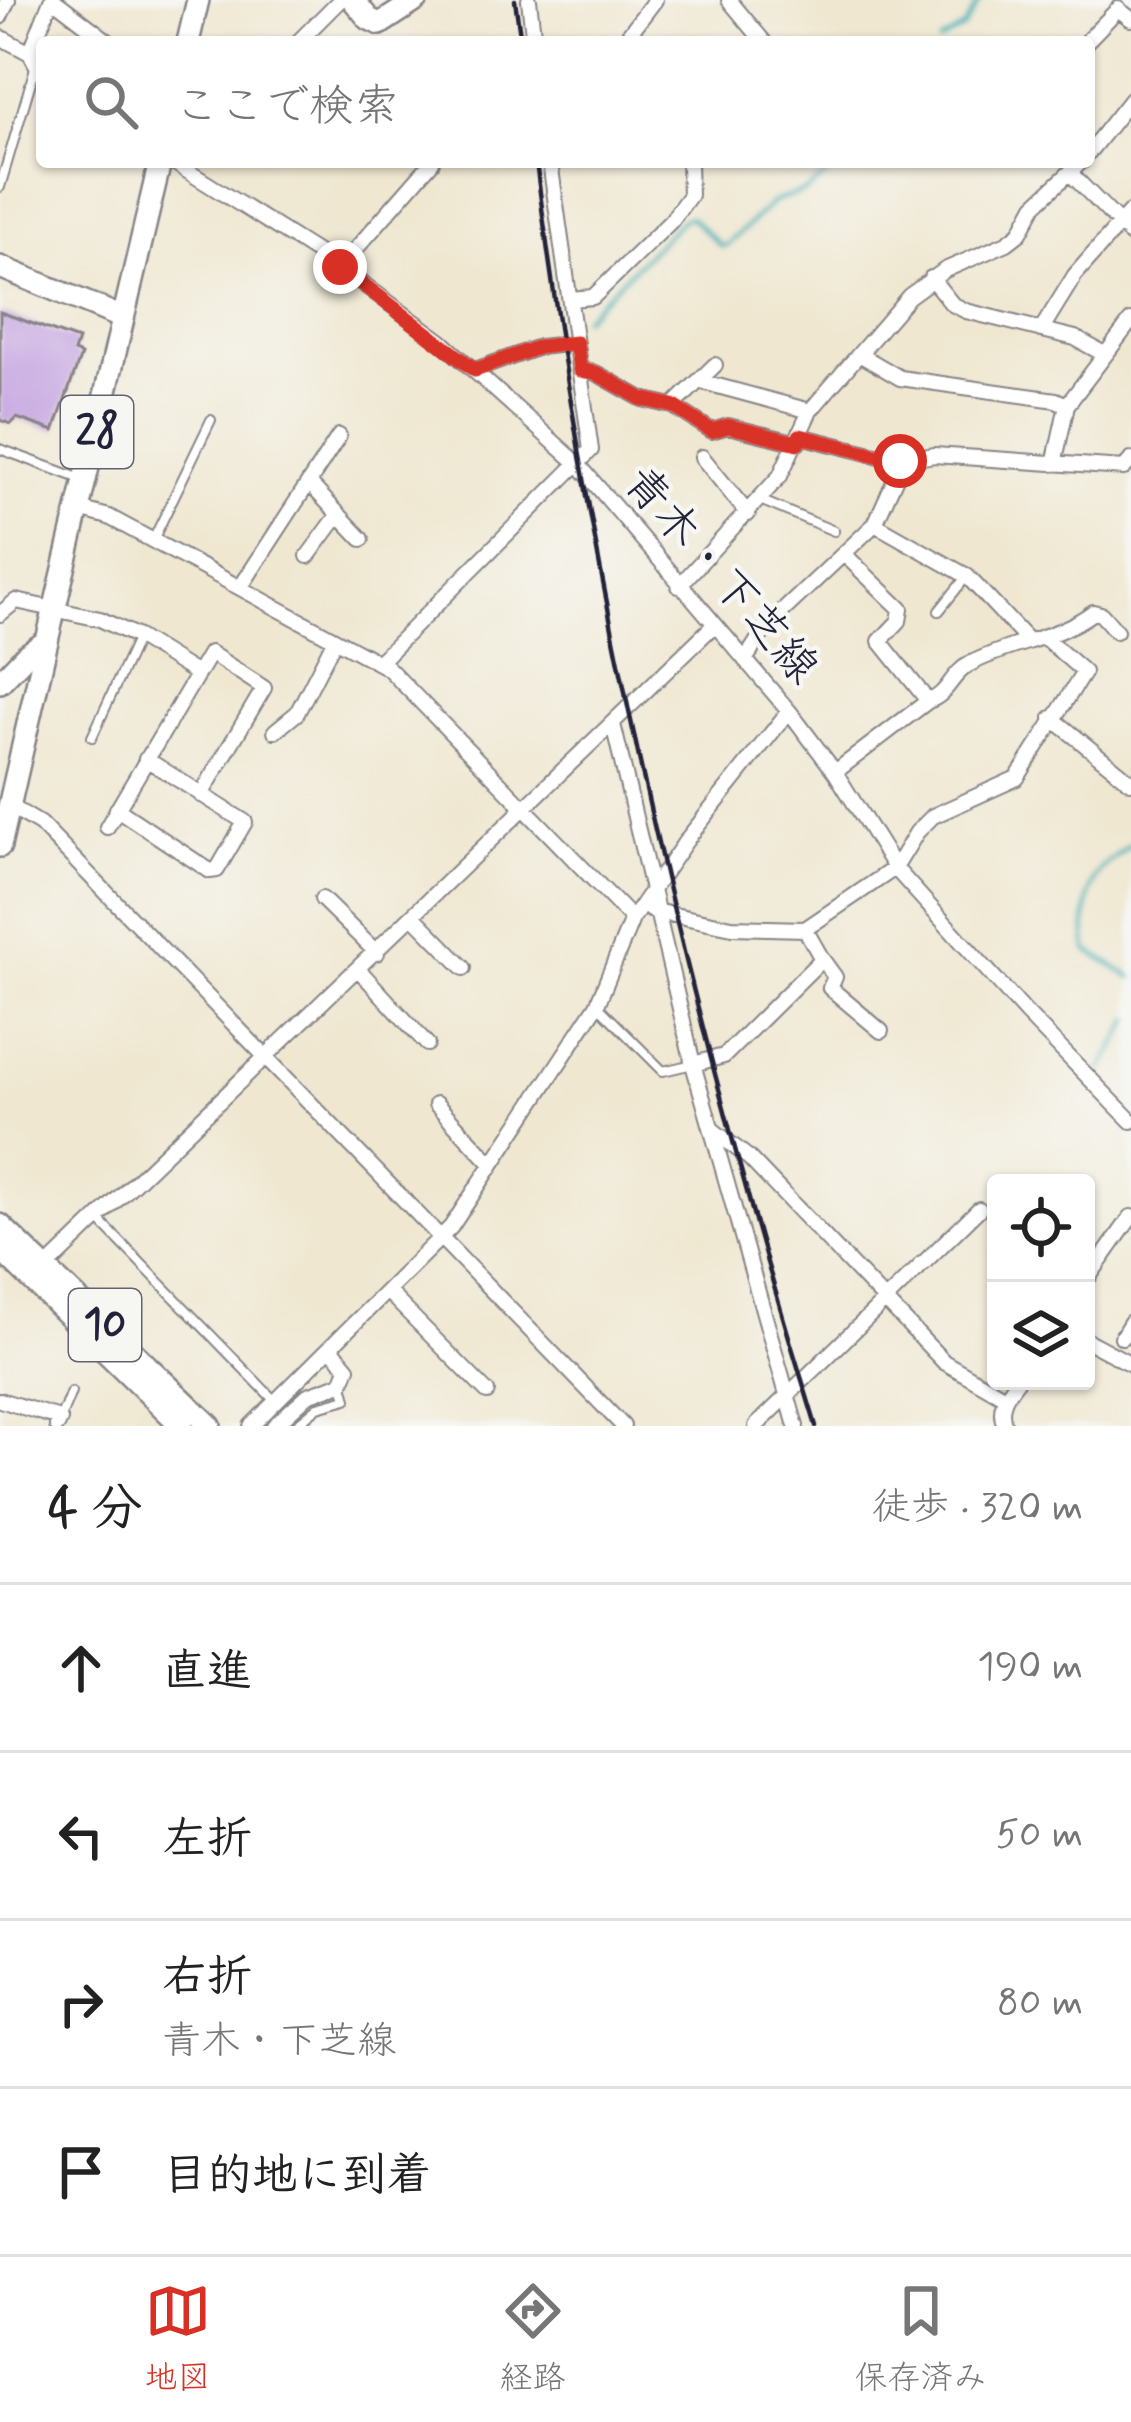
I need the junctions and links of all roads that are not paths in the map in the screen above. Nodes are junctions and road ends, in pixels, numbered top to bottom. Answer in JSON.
{"nodes":[{"id":1,"x":8,"y":0,"type":"edge"},
{"id":2,"x":52,"y":0,"type":"edge"},
{"id":3,"x":198,"y":0,"type":"edge"},
{"id":4,"x":340,"y":0,"type":"edge"},
{"id":5,"x":353,"y":0,"type":"edge"},
{"id":6,"x":417,"y":0,"type":"edge"},
{"id":7,"x":529,"y":0,"type":"edge"},
{"id":8,"x":655,"y":0,"type":"edge"},
{"id":9,"x":729,"y":0,"type":"edge"},
{"id":10,"x":0,"y":16,"type":"edge"},
{"id":11,"x":1131,"y":19,"type":"edge"},
{"id":12,"x":43,"y":36,"type":"edge"},
{"id":13,"x":101,"y":36,"type":"edge"},
{"id":14,"x":189,"y":36,"type":"edge"},
{"id":15,"x":304,"y":36,"type":"edge"},
{"id":16,"x":533,"y":36,"type":"edge"},
{"id":17,"x":628,"y":36,"type":"edge"},
{"id":18,"x":759,"y":36,"type":"edge"},
{"id":19,"x":1092,"y":36,"type":"edge"},
{"id":20,"x":0,"y":37,"type":"edge"},
{"id":21,"x":36,"y":65,"type":"edge"},
{"id":22,"x":1131,"y":99,"type":"edge"},
{"id":23,"x":1095,"y":144,"type":"edge"},
{"id":24,"x":159,"y":168,"type":"edge"},
{"id":25,"x":183,"y":168,"type":"edge"},
{"id":26,"x":427,"y":168,"type":"edge"},
{"id":27,"x":551,"y":168,"type":"edge"},
{"id":28,"x":689,"y":168,"type":"edge"},
{"id":29,"x":1076,"y":168,"type":"edge"},
{"id":30,"x":0,"y":187,"type":"edge"},
{"id":31,"x":1127,"y":223,"type":"edge"},
{"id":32,"x":0,"y":267,"type":"edge"},
{"id":33,"x":340,"y":267,"type":"junction"},
{"id":34,"x":931,"y":278,"type":"junction"},
{"id":35,"x":570,"y":299,"type":"junction"},
{"id":36,"x":123,"y":318,"type":"junction"},
{"id":37,"x":1131,"y":321,"type":"edge"},
{"id":38,"x":1041,"y":330,"type":"junction"},
{"id":39,"x":576,"y":343,"type":"junction"},
{"id":40,"x":859,"y":354,"type":"junction"},
{"id":41,"x":1104,"y":355,"type":"junction"},
{"id":42,"x":715,"y":364,"type":"dead end"},
{"id":43,"x":475,"y":370,"type":"junction"},
{"id":44,"x":580,"y":370,"type":"junction"},
{"id":45,"x":699,"y":381,"type":"junction"},
{"id":46,"x":1067,"y":405,"type":"junction"},
{"id":47,"x":673,"y":406,"type":"junction"},
{"id":48,"x":810,"y":411,"type":"junction"},
{"id":49,"x":211,"y":420,"type":"dead end"},
{"id":50,"x":339,"y":436,"type":"dead end"},
{"id":51,"x":799,"y":439,"type":"junction"},
{"id":52,"x":0,"y":449,"type":"edge"},
{"id":53,"x":702,"y":457,"type":"dead end"},
{"id":54,"x":1131,"y":460,"type":"edge"},
{"id":55,"x":900,"y":461,"type":"junction"},
{"id":56,"x":578,"y":464,"type":"junction"},
{"id":57,"x":1054,"y":464,"type":"junction"},
{"id":58,"x":86,"y":480,"type":"junction"},
{"id":59,"x":309,"y":483,"type":"junction"},
{"id":60,"x":760,"y":500,"type":"junction"},
{"id":61,"x":79,"y":509,"type":"junction"},
{"id":62,"x":339,"y":514,"type":"junction"},
{"id":63,"x":748,"y":514,"type":"junction"},
{"id":64,"x":874,"y":524,"type":"junction"},
{"id":65,"x":834,"y":531,"type":"dead end"},
{"id":66,"x":362,"y":539,"type":"dead end"},
{"id":67,"x":153,"y":540,"type":"junction"},
{"id":68,"x":844,"y":554,"type":"junction"},
{"id":69,"x":308,"y":556,"type":"dead end"},
{"id":70,"x":967,"y":576,"type":"junction"},
{"id":71,"x":679,"y":586,"type":"junction"},
{"id":72,"x":240,"y":588,"type":"junction"},
{"id":73,"x":55,"y":608,"type":"junction"},
{"id":74,"x":939,"y":611,"type":"dead end"},
{"id":75,"x":0,"y":614,"type":"edge"},
{"id":76,"x":713,"y":626,"type":"junction"},
{"id":77,"x":1116,"y":631,"type":"dead end"},
{"id":78,"x":138,"y":637,"type":"junction"},
{"id":79,"x":1045,"y":638,"type":"junction"},
{"id":80,"x":47,"y":641,"type":"junction"},
{"id":81,"x":334,"y":641,"type":"junction"},
{"id":82,"x":1028,"y":641,"type":"junction"},
{"id":83,"x":745,"y":660,"type":"junction"},
{"id":84,"x":379,"y":662,"type":"junction"},
{"id":85,"x":197,"y":674,"type":"junction"},
{"id":86,"x":0,"y":682,"type":"edge"},
{"id":87,"x":928,"y":701,"type":"junction"},
{"id":88,"x":789,"y":711,"type":"junction"},
{"id":89,"x":1052,"y":718,"type":"junction"},
{"id":90,"x":613,"y":724,"type":"junction"},
{"id":91,"x":275,"y":731,"type":"dead end"},
{"id":92,"x":92,"y":737,"type":"dead end"},
{"id":93,"x":146,"y":759,"type":"junction"},
{"id":94,"x":835,"y":772,"type":"junction"},
{"id":95,"x":1131,"y":782,"type":"edge"},
{"id":96,"x":202,"y":795,"type":"junction"},
{"id":97,"x":10,"y":806,"type":"junction"},
{"id":98,"x":524,"y":807,"type":"junction"},
{"id":99,"x":117,"y":808,"type":"junction"},
{"id":100,"x":106,"y":827,"type":"dead end"},
{"id":101,"x":0,"y":846,"type":"edge"},
{"id":102,"x":895,"y":868,"type":"junction"},
{"id":103,"x":322,"y":899,"type":"dead end"},
{"id":104,"x":646,"y":899,"type":"junction"},
{"id":105,"x":656,"y":914,"type":"junction"},
{"id":106,"x":414,"y":916,"type":"junction"},
{"id":107,"x":632,"y":919,"type":"junction"},
{"id":108,"x":805,"y":929,"type":"junction"},
{"id":109,"x":377,"y":953,"type":"junction"},
{"id":110,"x":822,"y":959,"type":"junction"},
{"id":111,"x":464,"y":968,"type":"dead end"},
{"id":112,"x":359,"y":970,"type":"junction"},
{"id":113,"x":597,"y":1005,"type":"junction"},
{"id":114,"x":880,"y":1031,"type":"dead end"},
{"id":115,"x":427,"y":1044,"type":"dead end"},
{"id":116,"x":267,"y":1059,"type":"junction"},
{"id":117,"x":694,"y":1064,"type":"junction"},
{"id":118,"x":436,"y":1104,"type":"dead end"},
{"id":119,"x":1131,"y":1121,"type":"edge"},
{"id":120,"x":713,"y":1130,"type":"junction"},
{"id":121,"x":492,"y":1165,"type":"junction"},
{"id":122,"x":979,"y":1209,"type":"dead end"},
{"id":123,"x":1131,"y":1216,"type":"edge"},
{"id":124,"x":99,"y":1220,"type":"junction"},
{"id":125,"x":0,"y":1225,"type":"edge"},
{"id":126,"x":440,"y":1238,"type":"junction"},
{"id":127,"x":0,"y":1249,"type":"edge"},
{"id":128,"x":46,"y":1268,"type":"junction"},
{"id":129,"x":1095,"y":1268,"type":"edge"},
{"id":130,"x":388,"y":1292,"type":"junction"},
{"id":131,"x":885,"y":1298,"type":"junction"},
{"id":132,"x":1131,"y":1322,"type":"edge"},
{"id":133,"x":1122,"y":1337,"type":"dead end"},
{"id":134,"x":1095,"y":1345,"type":"edge"},
{"id":135,"x":332,"y":1349,"type":"junction"},
{"id":136,"x":1131,"y":1364,"type":"edge"},
{"id":137,"x":342,"y":1383,"type":"junction"},
{"id":138,"x":1010,"y":1390,"type":"edge"},
{"id":139,"x":71,"y":1392,"type":"dead end"},
{"id":140,"x":487,"y":1392,"type":"dead end"},
{"id":141,"x":1005,"y":1396,"type":"junction"},
{"id":142,"x":786,"y":1397,"type":"junction"},
{"id":143,"x":0,"y":1400,"type":"edge"},
{"id":144,"x":276,"y":1402,"type":"junction"},
{"id":145,"x":58,"y":1423,"type":"edge"},
{"id":146,"x":182,"y":1426,"type":"edge"},
{"id":147,"x":209,"y":1426,"type":"edge"},
{"id":148,"x":251,"y":1426,"type":"edge"},
{"id":149,"x":274,"y":1426,"type":"edge"},
{"id":150,"x":296,"y":1426,"type":"edge"},
{"id":151,"x":623,"y":1426,"type":"edge"},
{"id":152,"x":755,"y":1426,"type":"edge"},
{"id":153,"x":796,"y":1426,"type":"edge"},
{"id":154,"x":1004,"y":1426,"type":"edge"}],
"edges":[{"from":1,"to":10,"type":"street"},
{"from":2,"to":12,"type":"street"},
{"from":2,"to":13,"type":"street"},
{"from":3,"to":14,"type":"main road"},
{"from":4,"to":15,"type":"street"},
{"from":5,"to":6,"type":"main road"},
{"from":7,"to":16,"type":"street"},
{"from":8,"to":17,"type":"street"},
{"from":9,"to":18,"type":"street"},
{"from":11,"to":19,"type":"street"},
{"from":20,"to":21,"type":"street"},
{"from":21,"to":30,"type":"lane"},
{"from":22,"to":23,"type":"street"},
{"from":24,"to":36,"type":"main road","number":"28"},
{"from":25,"to":33,"type":"street","name":"青木・下芝線"},
{"from":26,"to":33,"type":"street"},
{"from":27,"to":35,"type":"street"},
{"from":28,"to":35,"type":"street"},
{"from":29,"to":31,"type":"street"},
{"from":29,"to":34,"type":"street"},
{"from":31,"to":38,"type":"street"},
{"from":32,"to":36,"type":"main road"},
{"from":33,"to":43,"type":"street","name":"青木・下芝線"},
{"from":34,"to":38,"type":"street"},
{"from":34,"to":40,"type":"street"},
{"from":35,"to":39,"type":"street"},
{"from":36,"to":58,"type":"main road","number":"28"},
{"from":37,"to":41,"type":"street"},
{"from":38,"to":41,"type":"street"},
{"from":39,"to":43,"type":"street"},
{"from":39,"to":44,"type":"street"},
{"from":40,"to":46,"type":"street"},
{"from":40,"to":48,"type":"street"},
{"from":41,"to":46,"type":"street"},
{"from":42,"to":45,"type":"street"},
{"from":43,"to":56,"type":"street","name":"青木・下芝線"},
{"from":44,"to":47,"type":"street"},
{"from":44,"to":56,"type":"street"},
{"from":45,"to":47,"type":"street"},
{"from":45,"to":48,"type":"street"},
{"from":46,"to":57,"type":"street"},
{"from":47,"to":51,"type":"street"},
{"from":48,"to":51,"type":"street"},
{"from":49,"to":67,"type":"lane"},
{"from":50,"to":59,"type":"street"},
{"from":51,"to":55,"type":"street"},
{"from":51,"to":60,"type":"street"},
{"from":52,"to":58,"type":"lane"},
{"from":53,"to":63,"type":"street"},
{"from":54,"to":57,"type":"street"},
{"from":55,"to":57,"type":"street"},
{"from":55,"to":64,"type":"street"},
{"from":56,"to":71,"type":"street","name":"青木・下芝線"},
{"from":56,"to":84,"type":"street"},
{"from":58,"to":61,"type":"main road","number":"28"},
{"from":59,"to":62,"type":"street"},
{"from":59,"to":72,"type":"street"},
{"from":60,"to":63,"type":"street"},
{"from":60,"to":65,"type":"lane"},
{"from":61,"to":67,"type":"street"},
{"from":61,"to":73,"type":"main road","number":"28"},
{"from":62,"to":66,"type":"street"},
{"from":62,"to":69,"type":"street"},
{"from":63,"to":71,"type":"street"},
{"from":64,"to":68,"type":"street"},
{"from":64,"to":70,"type":"street"},
{"from":67,"to":72,"type":"street"},
{"from":68,"to":83,"type":"street"},
{"from":68,"to":87,"type":"street"},
{"from":70,"to":74,"type":"lane"},
{"from":70,"to":82,"type":"street"},
{"from":71,"to":76,"type":"street","name":"青木・下芝線"},
{"from":72,"to":81,"type":"street"},
{"from":73,"to":75,"type":"street"},
{"from":73,"to":78,"type":"street"},
{"from":73,"to":80,"type":"main road","number":"28"},
{"from":76,"to":83,"type":"street","name":"青木・下芝線"},
{"from":76,"to":90,"type":"street"},
{"from":77,"to":79,"type":"street"},
{"from":78,"to":85,"type":"street"},
{"from":78,"to":92,"type":"lane"},
{"from":79,"to":82,"type":"street"},
{"from":79,"to":89,"type":"street"},
{"from":80,"to":86,"type":"main road"},
{"from":80,"to":97,"type":"main road"},
{"from":81,"to":84,"type":"street"},
{"from":81,"to":91,"type":"street"},
{"from":82,"to":87,"type":"street"},
{"from":83,"to":88,"type":"street","name":"青木・下芝線"},
{"from":84,"to":98,"type":"street"},
{"from":85,"to":93,"type":"street"},
{"from":85,"to":96,"type":"street"},
{"from":87,"to":94,"type":"street"},
{"from":88,"to":94,"type":"street","name":"青木・下芝線"},
{"from":88,"to":104,"type":"street"},
{"from":89,"to":95,"type":"street"},
{"from":89,"to":102,"type":"street"},
{"from":90,"to":98,"type":"street"},
{"from":90,"to":104,"type":"street"},
{"from":93,"to":96,"type":"street"},
{"from":93,"to":99,"type":"street"},
{"from":94,"to":102,"type":"street","name":"青木・下芝線"},
{"from":96,"to":99,"type":"street"},
{"from":97,"to":101,"type":"main road"},
{"from":97,"to":116,"type":"street"},
{"from":98,"to":106,"type":"street"},
{"from":98,"to":107,"type":"street"},
{"from":99,"to":100,"type":"street"},
{"from":102,"to":108,"type":"street"},
{"from":102,"to":119,"type":"street","name":"青木・下芝線"},
{"from":103,"to":109,"type":"street"},
{"from":104,"to":105,"type":"street"},
{"from":104,"to":107,"type":"street"},
{"from":105,"to":108,"type":"street"},
{"from":105,"to":117,"type":"street"},
{"from":106,"to":109,"type":"street"},
{"from":106,"to":111,"type":"street"},
{"from":107,"to":113,"type":"street"},
{"from":108,"to":110,"type":"street"},
{"from":109,"to":112,"type":"street"},
{"from":110,"to":114,"type":"street"},
{"from":110,"to":117,"type":"street"},
{"from":112,"to":115,"type":"street"},
{"from":112,"to":116,"type":"street"},
{"from":113,"to":117,"type":"lane"},
{"from":113,"to":121,"type":"street"},
{"from":116,"to":124,"type":"street"},
{"from":116,"to":126,"type":"street"},
{"from":117,"to":120,"type":"street"},
{"from":118,"to":121,"type":"street"},
{"from":120,"to":131,"type":"street"},
{"from":120,"to":142,"type":"street"},
{"from":121,"to":126,"type":"street"},
{"from":122,"to":131,"type":"street"},
{"from":123,"to":129,"type":"street"},
{"from":124,"to":128,"type":"street"},
{"from":124,"to":144,"type":"lane"},
{"from":125,"to":128,"type":"main road","number":"10"},
{"from":126,"to":130,"type":"street"},
{"from":126,"to":151,"type":"street"},
{"from":127,"to":146,"type":"main road","number":"10"},
{"from":128,"to":147,"type":"main road","number":"10"},
{"from":130,"to":135,"type":"street"},
{"from":130,"to":140,"type":"street"},
{"from":131,"to":141,"type":"street"},
{"from":131,"to":142,"type":"street"},
{"from":132,"to":133,"type":"street"},
{"from":134,"to":136,"type":"street"},
{"from":135,"to":137,"type":"street"},
{"from":135,"to":144,"type":"street"},
{"from":137,"to":149,"type":"street"},
{"from":137,"to":150,"type":"lane"},
{"from":138,"to":141,"type":"street"},
{"from":139,"to":145,"type":"lane"},
{"from":141,"to":154,"type":"street"},
{"from":142,"to":152,"type":"street"},
{"from":142,"to":153,"type":"street"},
{"from":143,"to":145,"type":"street"},
{"from":144,"to":148,"type":"street"}]}
